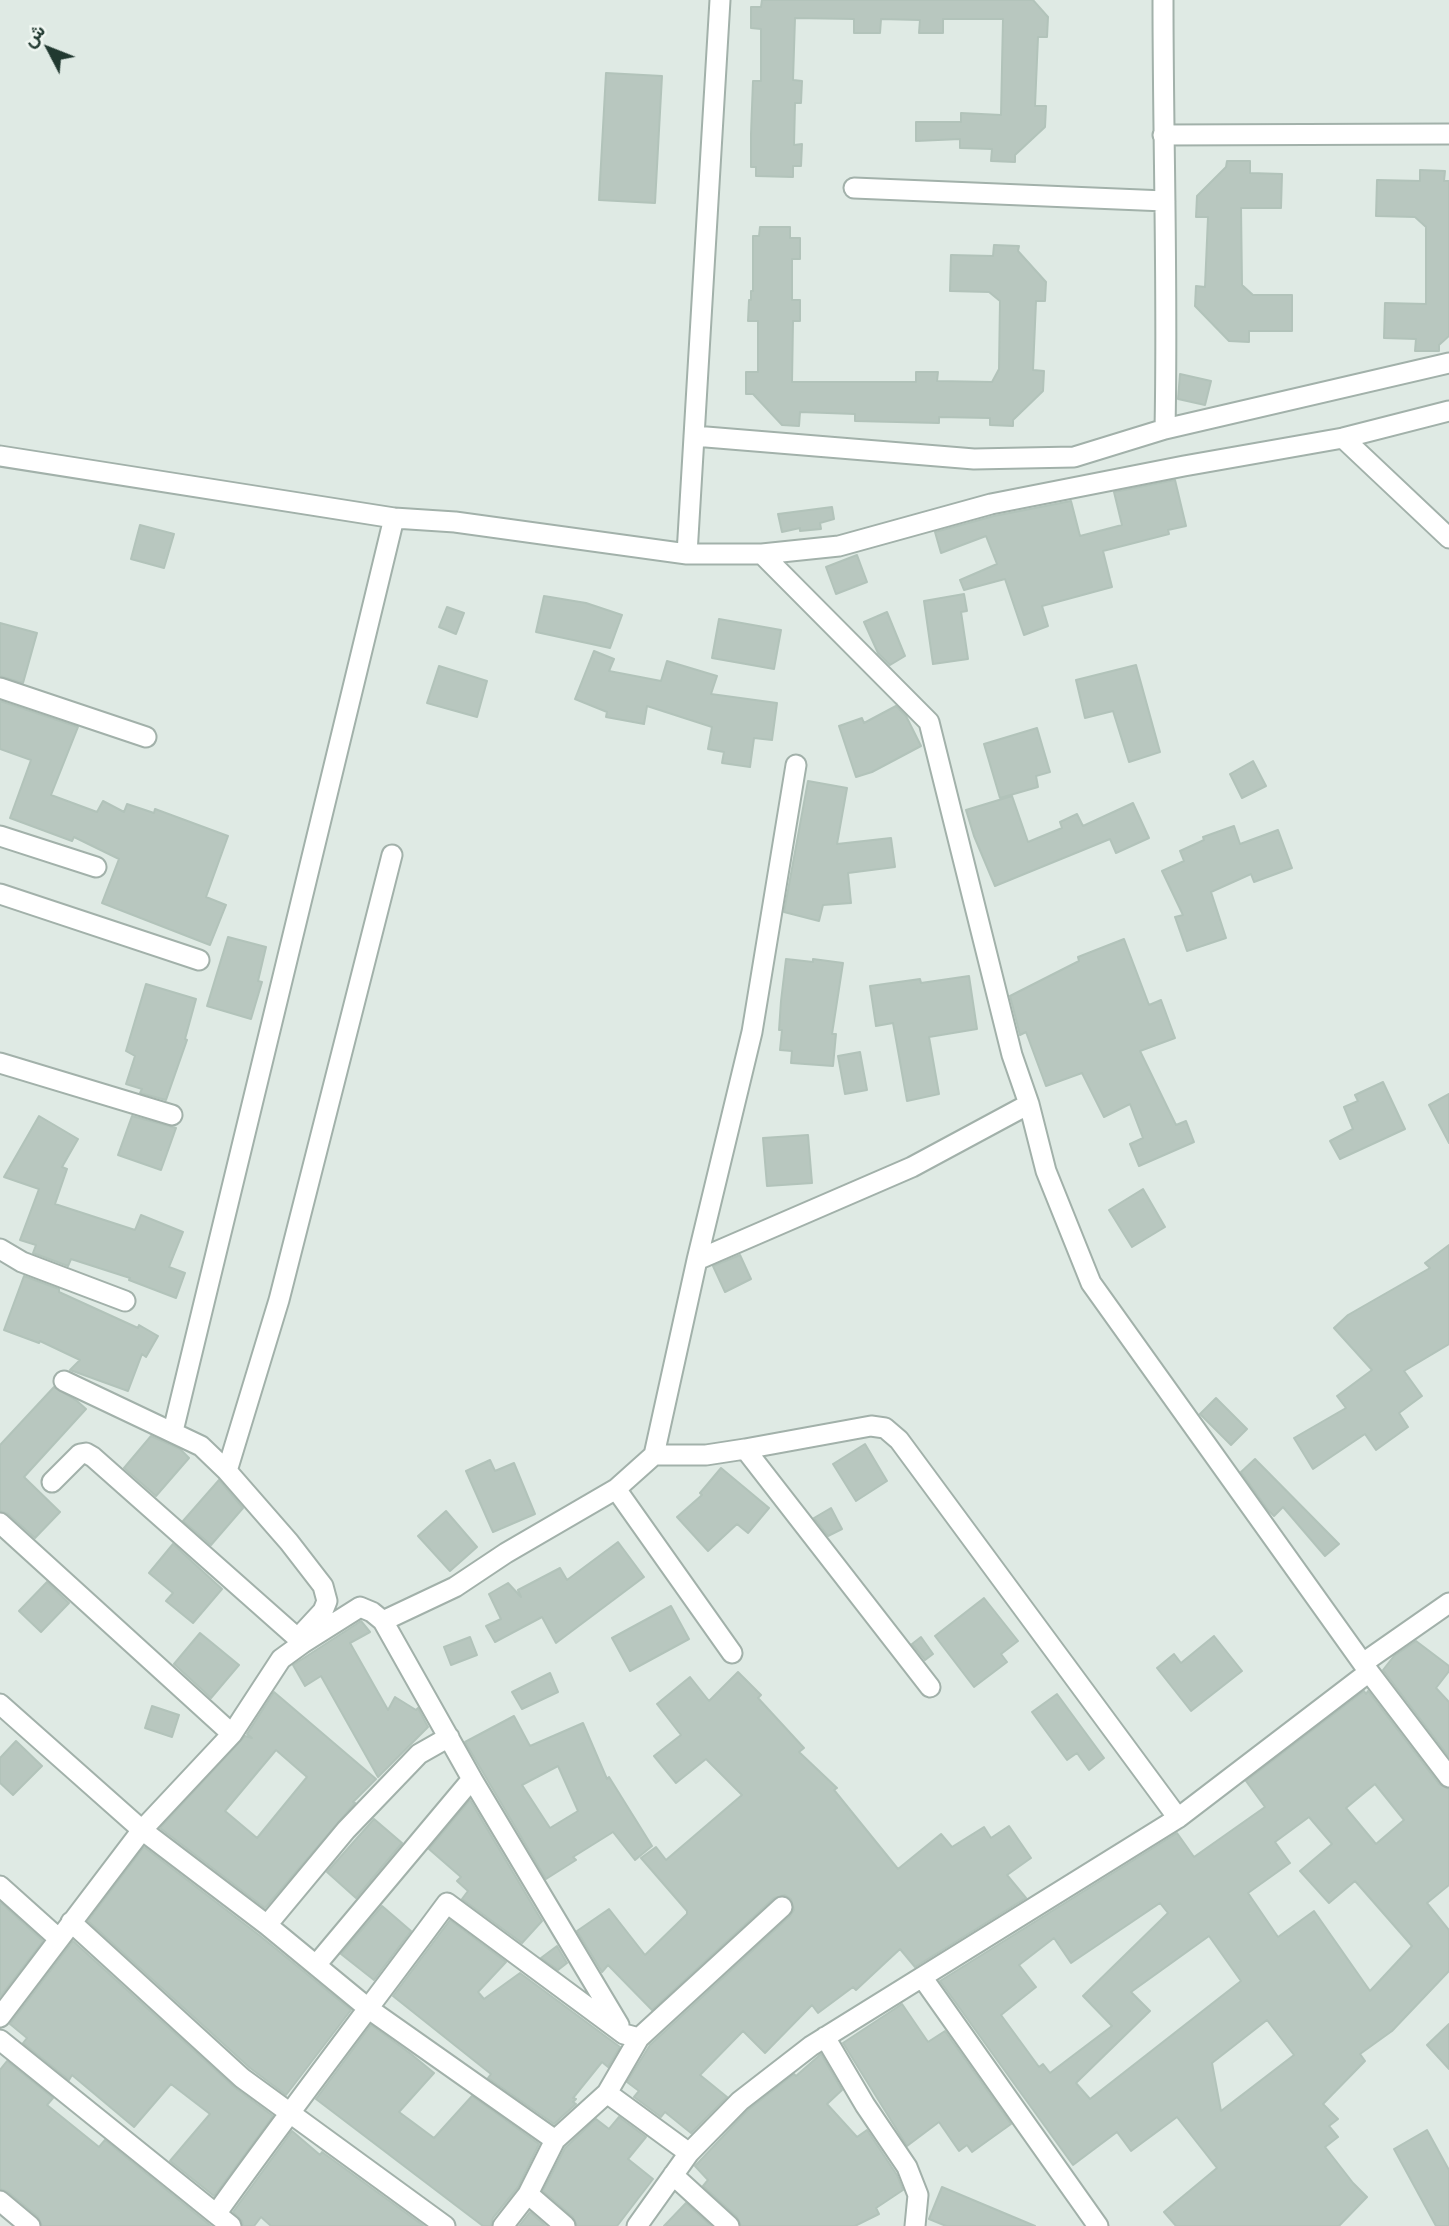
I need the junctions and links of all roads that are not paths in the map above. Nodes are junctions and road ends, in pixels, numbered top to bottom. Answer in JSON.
{"nodes":[{"id":1,"x":720,"y":0,"type":"edge"},
{"id":2,"x":1163,"y":0,"type":"edge"},
{"id":3,"x":1449,"y":134,"type":"edge"},
{"id":4,"x":1163,"y":135,"type":"junction"},
{"id":5,"x":854,"y":188,"type":"dead end"},
{"id":6,"x":1165,"y":201,"type":"junction"},
{"id":7,"x":1449,"y":363,"type":"edge"},
{"id":8,"x":1449,"y":411,"type":"edge"},
{"id":9,"x":1165,"y":429,"type":"junction"},
{"id":10,"x":694,"y":436,"type":"junction"},
{"id":11,"x":1343,"y":438,"type":"junction"},
{"id":12,"x":0,"y":456,"type":"edge"},
{"id":13,"x":394,"y":518,"type":"junction"},
{"id":14,"x":1449,"y":538,"type":"edge"},
{"id":15,"x":687,"y":554,"type":"junction"},
{"id":16,"x":762,"y":554,"type":"junction"},
{"id":17,"x":0,"y":688,"type":"edge"},
{"id":18,"x":146,"y":737,"type":"dead end"},
{"id":19,"x":796,"y":765,"type":"dead end"},
{"id":20,"x":0,"y":836,"type":"edge"},
{"id":21,"x":392,"y":855,"type":"dead end"},
{"id":22,"x":96,"y":867,"type":"dead end"},
{"id":23,"x":0,"y":894,"type":"edge"},
{"id":24,"x":199,"y":960,"type":"dead end"},
{"id":25,"x":0,"y":1063,"type":"edge"},
{"id":26,"x":1029,"y":1104,"type":"junction"},
{"id":27,"x":172,"y":1115,"type":"dead end"},
{"id":28,"x":0,"y":1249,"type":"edge"},
{"id":29,"x":697,"y":1260,"type":"junction"},
{"id":30,"x":125,"y":1301,"type":"dead end"},
{"id":31,"x":64,"y":1381,"type":"dead end"},
{"id":32,"x":173,"y":1432,"type":"junction"},
{"id":33,"x":745,"y":1449,"type":"junction"},
{"id":34,"x":654,"y":1455,"type":"junction"},
{"id":35,"x":227,"y":1471,"type":"junction"},
{"id":36,"x":52,"y":1482,"type":"dead end"},
{"id":37,"x":616,"y":1489,"type":"junction"},
{"id":38,"x":0,"y":1523,"type":"edge"},
{"id":39,"x":1449,"y":1603,"type":"edge"},
{"id":40,"x":383,"y":1621,"type":"junction"},
{"id":41,"x":300,"y":1640,"type":"junction"},
{"id":42,"x":732,"y":1653,"type":"dead end"},
{"id":43,"x":1366,"y":1667,"type":"junction"},
{"id":44,"x":929,"y":1687,"type":"dead end"},
{"id":45,"x":0,"y":1704,"type":"edge"},
{"id":46,"x":232,"y":1734,"type":"junction"},
{"id":47,"x":449,"y":1737,"type":"junction"},
{"id":48,"x":1449,"y":1777,"type":"edge"},
{"id":49,"x":472,"y":1779,"type":"junction"},
{"id":50,"x":1178,"y":1818,"type":"junction"},
{"id":51,"x":142,"y":1830,"type":"junction"},
{"id":52,"x":0,"y":1886,"type":"edge"},
{"id":53,"x":782,"y":1907,"type":"dead end"},
{"id":54,"x":267,"y":1926,"type":"junction"},
{"id":55,"x":64,"y":1930,"type":"junction"},
{"id":56,"x":316,"y":1965,"type":"junction"},
{"id":57,"x":922,"y":1977,"type":"junction"},
{"id":58,"x":369,"y":2009,"type":"junction"},
{"id":59,"x":0,"y":2017,"type":"edge"},
{"id":60,"x":632,"y":2036,"type":"junction"},
{"id":61,"x":825,"y":2037,"type":"junction"},
{"id":62,"x":0,"y":2040,"type":"edge"},
{"id":63,"x":607,"y":2093,"type":"junction"},
{"id":64,"x":289,"y":2112,"type":"junction"},
{"id":65,"x":555,"y":2140,"type":"junction"},
{"id":66,"x":688,"y":2153,"type":"junction"},
{"id":67,"x":673,"y":2175,"type":"junction"},
{"id":68,"x":528,"y":2194,"type":"junction"},
{"id":69,"x":0,"y":2201,"type":"edge"},
{"id":70,"x":223,"y":2220,"type":"edge"},
{"id":71,"x":30,"y":2226,"type":"edge"},
{"id":72,"x":445,"y":2226,"type":"edge"},
{"id":73,"x":503,"y":2226,"type":"edge"},
{"id":74,"x":565,"y":2226,"type":"edge"},
{"id":75,"x":636,"y":2226,"type":"edge"},
{"id":76,"x":729,"y":2226,"type":"edge"},
{"id":77,"x":915,"y":2226,"type":"edge"},
{"id":78,"x":1098,"y":2226,"type":"edge"}],
"edges":[{"from":1,"to":10,"type":"street"},
{"from":2,"to":4,"type":"street"},
{"from":3,"to":4,"type":"street"},
{"from":4,"to":6,"type":"street"},
{"from":5,"to":6,"type":"street"},
{"from":6,"to":9,"type":"street"},
{"from":7,"to":9,"type":"street"},
{"from":8,"to":11,"type":"street"},
{"from":9,"to":10,"type":"street"},
{"from":10,"to":15,"type":"street"},
{"from":11,"to":14,"type":"street"},
{"from":11,"to":16,"type":"street"},
{"from":12,"to":13,"type":"street"},
{"from":13,"to":15,"type":"street"},
{"from":13,"to":32,"type":"street"},
{"from":15,"to":16,"type":"street"},
{"from":16,"to":26,"type":"street"},
{"from":17,"to":18,"type":"street"},
{"from":19,"to":29,"type":"street"},
{"from":20,"to":22,"type":"street"},
{"from":21,"to":35,"type":"street"},
{"from":23,"to":24,"type":"street"},
{"from":25,"to":27,"type":"street"},
{"from":26,"to":29,"type":"street"},
{"from":26,"to":43,"type":"street"},
{"from":28,"to":30,"type":"street"},
{"from":29,"to":34,"type":"street"},
{"from":31,"to":32,"type":"street"},
{"from":32,"to":35,"type":"street"},
{"from":33,"to":34,"type":"street"},
{"from":33,"to":44,"type":"street"},
{"from":33,"to":50,"type":"street"},
{"from":34,"to":37,"type":"street"},
{"from":35,"to":41,"type":"street"},
{"from":36,"to":41,"type":"street"},
{"from":37,"to":40,"type":"street"},
{"from":37,"to":42,"type":"street"},
{"from":38,"to":46,"type":"street"},
{"from":39,"to":43,"type":"street"},
{"from":40,"to":41,"type":"street"},
{"from":40,"to":47,"type":"street"},
{"from":41,"to":46,"type":"street"},
{"from":43,"to":48,"type":"street"},
{"from":43,"to":50,"type":"street"},
{"from":45,"to":51,"type":"street"},
{"from":46,"to":51,"type":"street"},
{"from":47,"to":49,"type":"street"},
{"from":47,"to":54,"type":"street"},
{"from":49,"to":56,"type":"street"},
{"from":49,"to":60,"type":"street"},
{"from":50,"to":57,"type":"street"},
{"from":51,"to":54,"type":"street"},
{"from":51,"to":55,"type":"street"},
{"from":52,"to":55,"type":"street"},
{"from":53,"to":60,"type":"street"},
{"from":54,"to":56,"type":"street"},
{"from":55,"to":59,"type":"street"},
{"from":55,"to":64,"type":"street"},
{"from":56,"to":58,"type":"street"},
{"from":57,"to":61,"type":"street"},
{"from":57,"to":78,"type":"street"},
{"from":58,"to":60,"type":"street"},
{"from":58,"to":64,"type":"street"},
{"from":58,"to":65,"type":"street"},
{"from":60,"to":63,"type":"street"},
{"from":61,"to":66,"type":"street"},
{"from":61,"to":77,"type":"street"},
{"from":62,"to":70,"type":"street"},
{"from":63,"to":65,"type":"street"},
{"from":63,"to":66,"type":"street"},
{"from":64,"to":70,"type":"street"},
{"from":64,"to":72,"type":"street"},
{"from":65,"to":68,"type":"street"},
{"from":66,"to":67,"type":"street"},
{"from":67,"to":75,"type":"street"},
{"from":67,"to":76,"type":"street"},
{"from":68,"to":73,"type":"street"},
{"from":68,"to":74,"type":"street"},
{"from":69,"to":71,"type":"street"}]}
